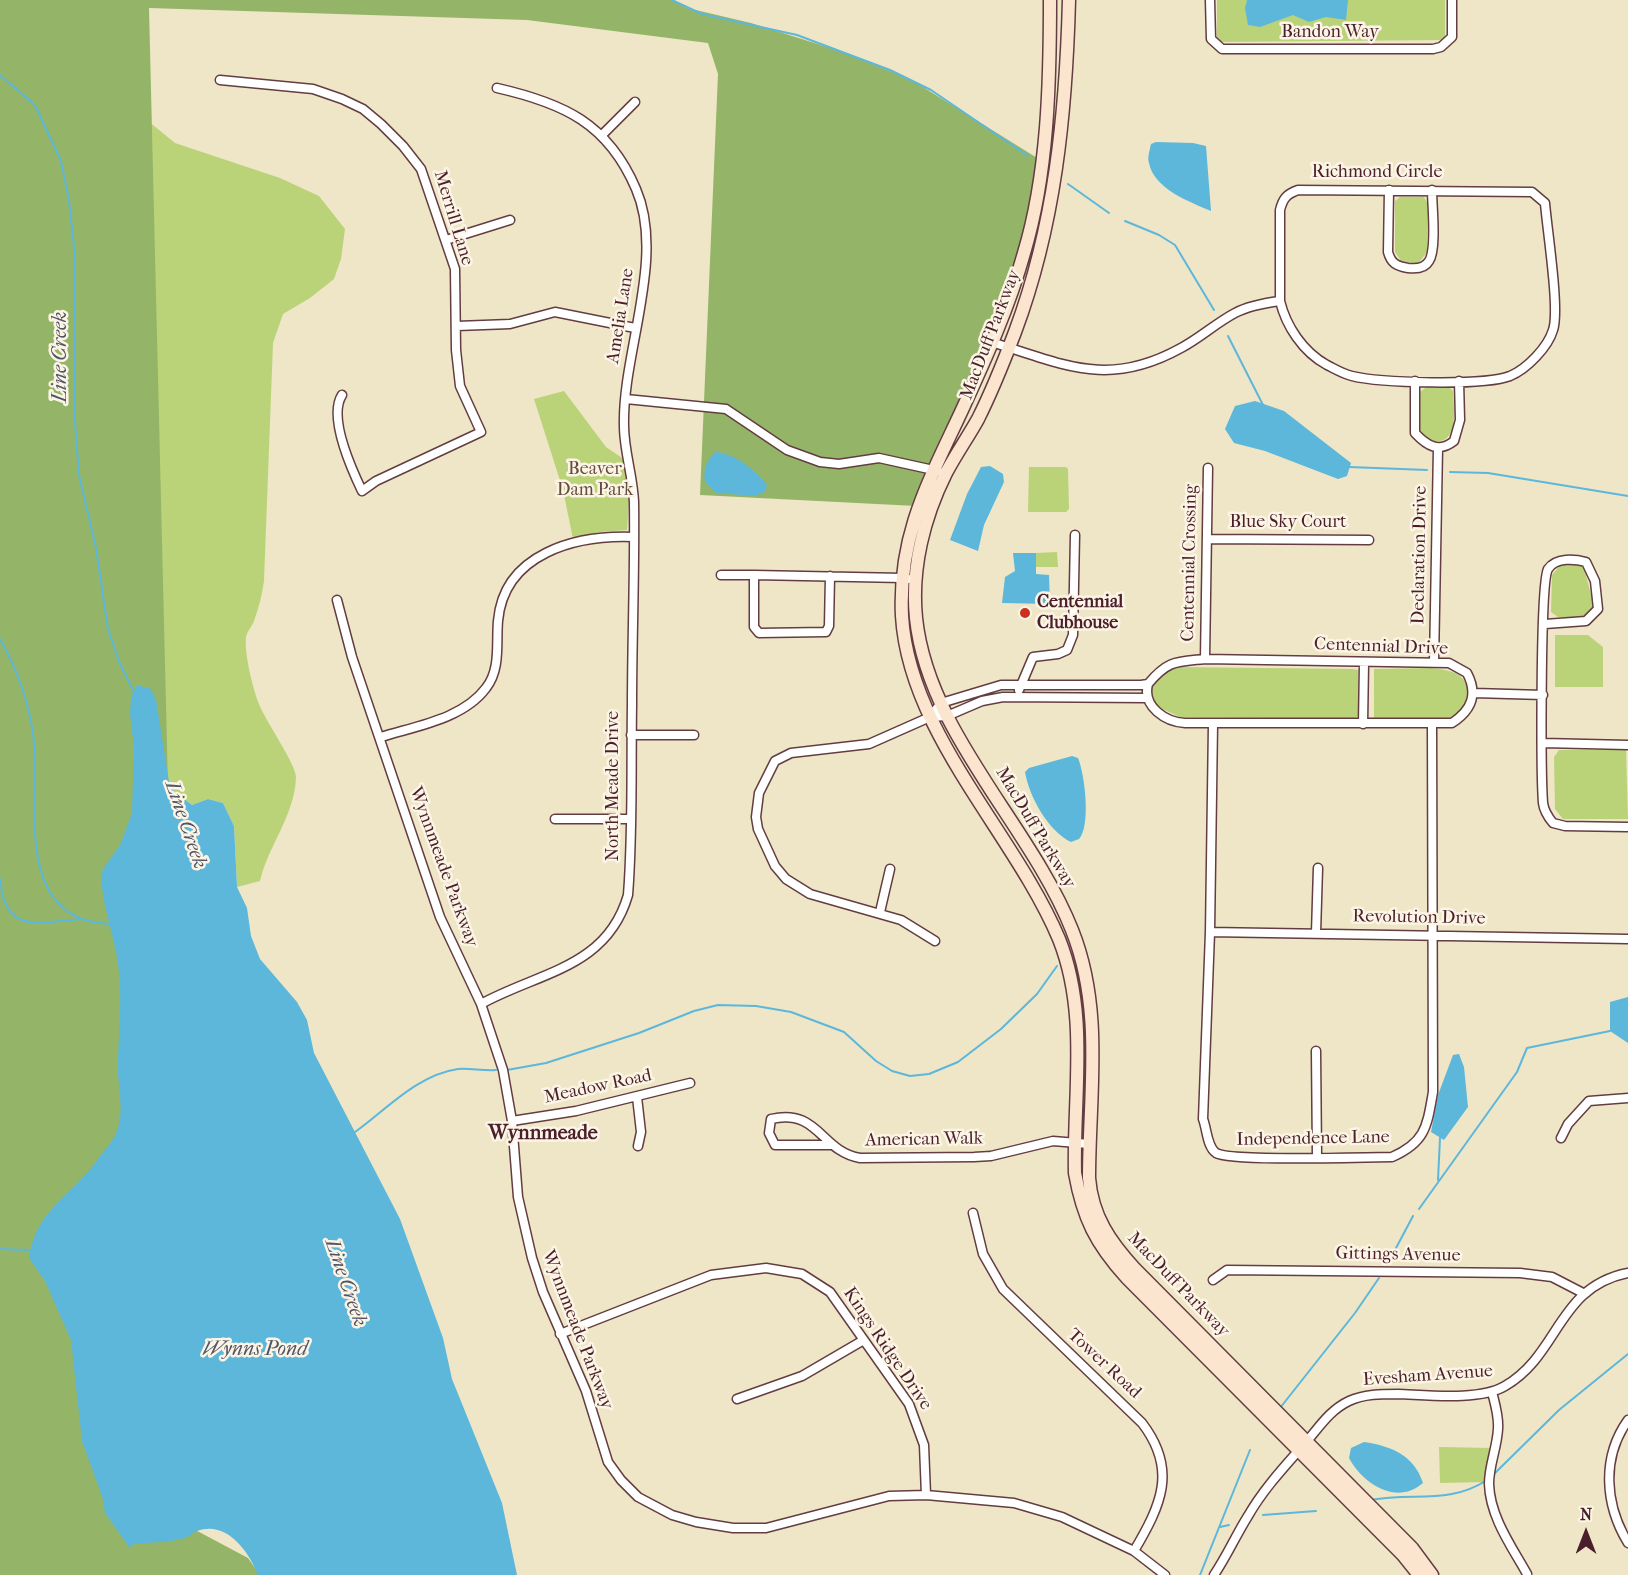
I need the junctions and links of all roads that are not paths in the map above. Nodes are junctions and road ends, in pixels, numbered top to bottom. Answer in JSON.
{"nodes":[{"id":1,"x":1050,"y":0,"type":"edge"},
{"id":2,"x":1069,"y":0,"type":"edge"},
{"id":3,"x":1210,"y":0,"type":"edge"},
{"id":4,"x":1452,"y":0,"type":"edge"},
{"id":5,"x":220,"y":80,"type":"dead end"},
{"id":6,"x":497,"y":88,"type":"dead end"},
{"id":7,"x":635,"y":102,"type":"dead end"},
{"id":8,"x":602,"y":135,"type":"junction"},
{"id":9,"x":1389,"y":190,"type":"junction"},
{"id":10,"x":1432,"y":190,"type":"junction"},
{"id":11,"x":510,"y":220,"type":"dead end"},
{"id":12,"x":446,"y":240,"type":"junction"},
{"id":13,"x":1280,"y":301,"type":"junction"},
{"id":14,"x":456,"y":326,"type":"junction"},
{"id":15,"x":635,"y":328,"type":"junction"},
{"id":16,"x":991,"y":342,"type":"junction"},
{"id":17,"x":1008,"y":347,"type":"junction"},
{"id":18,"x":1415,"y":381,"type":"junction"},
{"id":19,"x":1459,"y":381,"type":"junction"},
{"id":20,"x":342,"y":395,"type":"dead end"},
{"id":21,"x":626,"y":399,"type":"junction"},
{"id":22,"x":1438,"y":448,"type":"junction"},
{"id":23,"x":1209,"y":468,"type":"dead end"},
{"id":24,"x":933,"y":471,"type":"junction"},
{"id":25,"x":947,"y":472,"type":"junction"},
{"id":26,"x":633,"y":486,"type":"joint"},
{"id":27,"x":1075,"y":536,"type":"dead end"},
{"id":28,"x":633,"y":537,"type":"junction"},
{"id":29,"x":1207,"y":539,"type":"junction"},
{"id":30,"x":1369,"y":540,"type":"dead end"},
{"id":31,"x":721,"y":574,"type":"dead end"},
{"id":32,"x":754,"y":575,"type":"junction"},
{"id":33,"x":830,"y":576,"type":"junction"},
{"id":34,"x":903,"y":578,"type":"junction"},
{"id":35,"x":917,"y":580,"type":"junction"},
{"id":36,"x":337,"y":600,"type":"dead end"},
{"id":37,"x":1545,"y":624,"type":"junction"},
{"id":38,"x":1205,"y":659,"type":"junction"},
{"id":39,"x":1434,"y":662,"type":"junction"},
{"id":40,"x":1364,"y":663,"type":"junction"},
{"id":41,"x":1148,"y":684,"type":"junction"},
{"id":42,"x":1019,"y":686,"type":"junction"},
{"id":43,"x":1474,"y":693,"type":"junction"},
{"id":44,"x":1543,"y":695,"type":"junction"},
{"id":45,"x":1018,"y":697,"type":"junction"},
{"id":46,"x":1148,"y":698,"type":"junction"},
{"id":47,"x":941,"y":703,"type":"junction"},
{"id":48,"x":947,"y":716,"type":"junction"},
{"id":49,"x":930,"y":717,"type":"junction"},
{"id":50,"x":1432,"y":723,"type":"junction"},
{"id":51,"x":1213,"y":724,"type":"junction"},
{"id":52,"x":1363,"y":724,"type":"junction"},
{"id":53,"x":631,"y":735,"type":"junction"},
{"id":54,"x":694,"y":735,"type":"dead end"},
{"id":55,"x":381,"y":737,"type":"junction"},
{"id":56,"x":1543,"y":743,"type":"junction"},
{"id":57,"x":1628,"y":745,"type":"edge"},
{"id":58,"x":555,"y":819,"type":"dead end"},
{"id":59,"x":630,"y":819,"type":"junction"},
{"id":60,"x":1628,"y":827,"type":"edge"},
{"id":61,"x":1318,"y":868,"type":"dead end"},
{"id":62,"x":890,"y":869,"type":"dead end"},
{"id":63,"x":880,"y":912,"type":"junction"},
{"id":64,"x":1210,"y":932,"type":"junction"},
{"id":65,"x":1316,"y":933,"type":"junction"},
{"id":66,"x":1434,"y":935,"type":"junction"},
{"id":67,"x":1628,"y":939,"type":"edge"},
{"id":68,"x":935,"y":941,"type":"dead end"},
{"id":69,"x":481,"y":1004,"type":"junction"},
{"id":70,"x":1316,"y":1052,"type":"dead end"},
{"id":71,"x":690,"y":1083,"type":"dead end"},
{"id":72,"x":637,"y":1097,"type":"junction"},
{"id":73,"x":1628,"y":1098,"type":"edge"},
{"id":74,"x":512,"y":1121,"type":"junction"},
{"id":75,"x":1561,"y":1138,"type":"dead end"},
{"id":76,"x":1074,"y":1142,"type":"junction"},
{"id":77,"x":1089,"y":1144,"type":"junction"},
{"id":78,"x":832,"y":1145,"type":"junction"},
{"id":79,"x":638,"y":1146,"type":"dead end"},
{"id":80,"x":1317,"y":1156,"type":"junction"},
{"id":81,"x":973,"y":1213,"type":"dead end"},
{"id":82,"x":1628,"y":1273,"type":"edge"},
{"id":83,"x":1213,"y":1280,"type":"dead end"},
{"id":84,"x":1583,"y":1293,"type":"junction"},
{"id":85,"x":560,"y":1334,"type":"junction"},
{"id":86,"x":862,"y":1341,"type":"junction"},
{"id":87,"x":1492,"y":1392,"type":"junction"},
{"id":88,"x":737,"y":1400,"type":"dead end"},
{"id":89,"x":1628,"y":1420,"type":"edge"},
{"id":90,"x":1302,"y":1446,"type":"junction"},
{"id":91,"x":926,"y":1495,"type":"junction"},
{"id":92,"x":1628,"y":1543,"type":"edge"},
{"id":93,"x":1134,"y":1551,"type":"junction"},
{"id":94,"x":1527,"y":1574,"type":"edge"},
{"id":95,"x":1165,"y":1575,"type":"edge"},
{"id":96,"x":1214,"y":1575,"type":"edge"},
{"id":97,"x":1419,"y":1575,"type":"edge"},
{"id":98,"x":1432,"y":1575,"type":"edge"}],
"edges":[{"from":1,"to":16,"type":"street","name":"MacDuff Parkway"},
{"from":2,"to":17,"type":"street","name":"MacDuff Parkway"},
{"from":3,"to":4,"type":"street","name":"Bandon Way"},
{"from":5,"to":12,"type":"street","name":"Merrill Lane"},
{"from":6,"to":8,"type":"street","name":"Amelia Lane"},
{"from":7,"to":8,"type":"street"},
{"from":8,"to":15,"type":"street","name":"Amelia Lane"},
{"from":9,"to":10,"type":"street","name":"Richmond Circle"},
{"from":9,"to":10,"type":"street"},
{"from":9,"to":13,"type":"street","name":"Richmond Circle"},
{"from":10,"to":19,"type":"street","name":"Richmond Circle"},
{"from":11,"to":12,"type":"street"},
{"from":12,"to":14,"type":"street","name":"Merrill Lane"},
{"from":13,"to":17,"type":"street"},
{"from":13,"to":18,"type":"street","name":"Richmond Circle"},
{"from":14,"to":15,"type":"street"},
{"from":14,"to":20,"type":"street","name":"Merrill Lane"},
{"from":15,"to":21,"type":"street","name":"Amelia Lane"},
{"from":16,"to":17,"type":"street"},
{"from":16,"to":24,"type":"street","name":"MacDuff Parkway"},
{"from":17,"to":25,"type":"street","name":"MacDuff Parkway"},
{"from":18,"to":19,"type":"street","name":"Richmond Circle"},
{"from":18,"to":22,"type":"street"},
{"from":19,"to":22,"type":"street"},
{"from":21,"to":24,"type":"street"},
{"from":21,"to":26,"type":"street","name":"Amelia Lane"},
{"from":22,"to":39,"type":"street","name":"Declaration Drive"},
{"from":23,"to":29,"type":"street","name":"Centennial Crossing"},
{"from":24,"to":25,"type":"street"},
{"from":24,"to":34,"type":"street","name":"MacDuff Parkway"},
{"from":25,"to":35,"type":"street","name":"MacDuff Parkway"},
{"from":26,"to":28,"type":"street","name":"North Meade Drive"},
{"from":27,"to":42,"type":"street"},
{"from":28,"to":53,"type":"street","name":"North Meade Drive"},
{"from":28,"to":55,"type":"street"},
{"from":29,"to":30,"type":"street","name":"Blue Sky Court"},
{"from":29,"to":38,"type":"street","name":"Centennial Crossing"},
{"from":31,"to":32,"type":"street"},
{"from":32,"to":33,"type":"street"},
{"from":32,"to":33,"type":"street"},
{"from":33,"to":34,"type":"street"},
{"from":34,"to":35,"type":"street"},
{"from":34,"to":49,"type":"street","name":"MacDuff Parkway"},
{"from":35,"to":47,"type":"street","name":"MacDuff Parkway"},
{"from":36,"to":55,"type":"street","name":"Wynnmeade Parkway"},
{"from":37,"to":37,"type":"street"},
{"from":37,"to":44,"type":"street"},
{"from":38,"to":40,"type":"street","name":"Centennial Drive"},
{"from":38,"to":41,"type":"street","name":"Centennial Drive"},
{"from":39,"to":40,"type":"street","name":"Centennial Drive"},
{"from":39,"to":43,"type":"street","name":"Centennial Drive"},
{"from":40,"to":52,"type":"street"},
{"from":41,"to":42,"type":"street"},
{"from":41,"to":46,"type":"street"},
{"from":42,"to":45,"type":"street"},
{"from":42,"to":47,"type":"street"},
{"from":43,"to":44,"type":"street"},
{"from":43,"to":50,"type":"street"},
{"from":44,"to":56,"type":"street"},
{"from":45,"to":46,"type":"street"},
{"from":45,"to":48,"type":"street"},
{"from":46,"to":51,"type":"street"},
{"from":47,"to":48,"type":"street","name":"MacDuff Parkway"},
{"from":47,"to":49,"type":"street"},
{"from":48,"to":49,"type":"street"},
{"from":48,"to":77,"type":"street","name":"MacDuff Parkway"},
{"from":49,"to":63,"type":"street"},
{"from":49,"to":76,"type":"street","name":"MacDuff Parkway"},
{"from":50,"to":52,"type":"street"},
{"from":50,"to":66,"type":"street","name":"Independence Lane"},
{"from":51,"to":52,"type":"street"},
{"from":51,"to":64,"type":"street","name":"Independence Lane"},
{"from":53,"to":54,"type":"street"},
{"from":53,"to":59,"type":"street","name":"North Meade Drive"},
{"from":55,"to":69,"type":"street","name":"Wynnmeade Parkway"},
{"from":56,"to":57,"type":"street"},
{"from":56,"to":60,"type":"street"},
{"from":58,"to":59,"type":"street"},
{"from":59,"to":69,"type":"street","name":"North Meade Drive"},
{"from":61,"to":65,"type":"street"},
{"from":62,"to":63,"type":"street"},
{"from":63,"to":68,"type":"street"},
{"from":64,"to":65,"type":"street","name":"Revolution Drive"},
{"from":64,"to":80,"type":"street","name":"Independence Lane"},
{"from":65,"to":66,"type":"street","name":"Revolution Drive"},
{"from":66,"to":67,"type":"street","name":"Revolution Drive"},
{"from":66,"to":80,"type":"street","name":"Independence Lane"},
{"from":69,"to":74,"type":"street","name":"Wynnmeade Parkway"},
{"from":70,"to":80,"type":"street"},
{"from":71,"to":72,"type":"street","name":"Meadow Road"},
{"from":72,"to":74,"type":"street","name":"Meadow Road"},
{"from":72,"to":79,"type":"street"},
{"from":73,"to":75,"type":"street"},
{"from":74,"to":85,"type":"street","name":"Wynnmeade Parkway"},
{"from":76,"to":77,"type":"street","name":"American Walk"},
{"from":76,"to":78,"type":"street","name":"American Walk"},
{"from":76,"to":90,"type":"street","name":"MacDuff Parkway"},
{"from":77,"to":90,"type":"street","name":"MacDuff Parkway"},
{"from":78,"to":78,"type":"street","name":"American Walk"},
{"from":81,"to":93,"type":"street","name":"Tower Road"},
{"from":82,"to":84,"type":"street","name":"Evesham Avenue"},
{"from":83,"to":84,"type":"street","name":"Gittings Avenue"},
{"from":84,"to":87,"type":"street","name":"Evesham Avenue"},
{"from":85,"to":86,"type":"street","name":"Kings Ridge Drive"},
{"from":85,"to":91,"type":"street","name":"Wynnmeade Parkway"},
{"from":86,"to":88,"type":"street"},
{"from":86,"to":91,"type":"street","name":"Kings Ridge Drive"},
{"from":87,"to":90,"type":"street","name":"Evesham Avenue"},
{"from":87,"to":94,"type":"street"},
{"from":89,"to":92,"type":"street"},
{"from":90,"to":96,"type":"street","name":"Evesham Avenue"},
{"from":90,"to":97,"type":"street","name":"MacDuff Parkway"},
{"from":90,"to":98,"type":"street","name":"MacDuff Parkway"},
{"from":91,"to":93,"type":"street","name":"Wynnmeade Parkway"},
{"from":93,"to":95,"type":"street","name":"Wynnmeade Parkway"}]}
